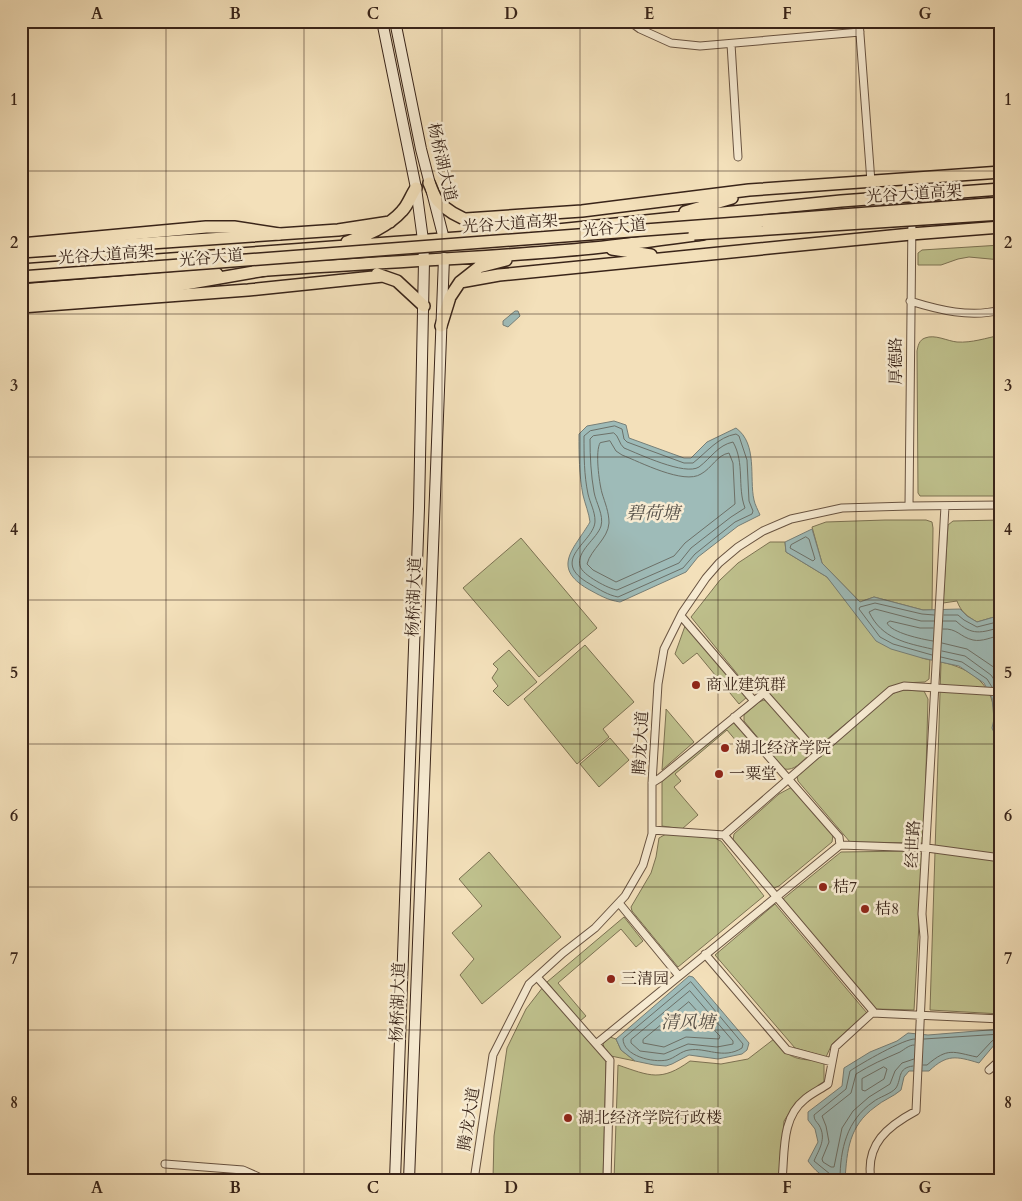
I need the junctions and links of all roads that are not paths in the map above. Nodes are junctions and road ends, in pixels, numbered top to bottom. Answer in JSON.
{"nodes":[{"id":1,"x":382,"y":21,"type":"edge"},
{"id":2,"x":395,"y":21,"type":"edge"},
{"id":3,"x":629,"y":21,"type":"edge"},
{"id":4,"x":859,"y":21,"type":"edge"},
{"id":5,"x":860,"y":32,"type":"junction"},
{"id":6,"x":730,"y":44,"type":"junction"},
{"id":7,"x":738,"y":157,"type":"dead end"},
{"id":8,"x":1001,"y":172,"type":"edge"},
{"id":9,"x":870,"y":182,"type":"junction"},
{"id":10,"x":429,"y":183,"type":"junction"},
{"id":11,"x":416,"y":188,"type":"junction"},
{"id":12,"x":1001,"y":189,"type":"edge"},
{"id":13,"x":760,"y":190,"type":"junction"},
{"id":14,"x":1001,"y":204,"type":"edge"},
{"id":15,"x":1001,"y":210,"type":"edge"},
{"id":16,"x":1001,"y":214,"type":"edge"},
{"id":17,"x":912,"y":216,"type":"junction"},
{"id":18,"x":466,"y":219,"type":"junction"},
{"id":19,"x":656,"y":220,"type":"junction"},
{"id":20,"x":390,"y":222,"type":"junction"},
{"id":21,"x":1001,"y":227,"type":"edge"},
{"id":22,"x":538,"y":232,"type":"junction"},
{"id":23,"x":279,"y":234,"type":"junction"},
{"id":24,"x":911,"y":234,"type":"junction"},
{"id":25,"x":444,"y":239,"type":"junction"},
{"id":26,"x":187,"y":240,"type":"junction"},
{"id":27,"x":423,"y":240,"type":"junction"},
{"id":28,"x":21,"y":244,"type":"edge"},
{"id":29,"x":335,"y":247,"type":"junction"},
{"id":30,"x":601,"y":247,"type":"junction"},
{"id":31,"x":272,"y":251,"type":"junction"},
{"id":32,"x":21,"y":252,"type":"edge"},
{"id":33,"x":535,"y":252,"type":"junction"},
{"id":34,"x":675,"y":257,"type":"junction"},
{"id":35,"x":444,"y":258,"type":"junction"},
{"id":36,"x":424,"y":261,"type":"junction"},
{"id":37,"x":324,"y":265,"type":"junction"},
{"id":38,"x":21,"y":270,"type":"edge"},
{"id":39,"x":265,"y":270,"type":"junction"},
{"id":40,"x":383,"y":276,"type":"junction"},
{"id":41,"x":21,"y":278,"type":"edge"},
{"id":42,"x":460,"y":282,"type":"junction"},
{"id":43,"x":21,"y":285,"type":"edge"},
{"id":44,"x":21,"y":290,"type":"edge"},
{"id":45,"x":21,"y":299,"type":"edge"},
{"id":46,"x":910,"y":301,"type":"junction"},
{"id":47,"x":21,"y":306,"type":"edge"},
{"id":48,"x":424,"y":306,"type":"junction"},
{"id":49,"x":1001,"y":310,"type":"edge"},
{"id":50,"x":441,"y":326,"type":"junction"},
{"id":51,"x":1001,"y":505,"type":"edge"},
{"id":52,"x":909,"y":506,"type":"junction"},
{"id":53,"x":945,"y":506,"type":"junction"},
{"id":54,"x":680,"y":616,"type":"junction"},
{"id":55,"x":934,"y":686,"type":"junction"},
{"id":56,"x":1001,"y":692,"type":"edge"},
{"id":57,"x":754,"y":701,"type":"junction"},
{"id":58,"x":734,"y":717,"type":"junction"},
{"id":59,"x":818,"y":754,"type":"junction"},
{"id":60,"x":788,"y":780,"type":"junction"},
{"id":61,"x":652,"y":783,"type":"junction"},
{"id":62,"x":652,"y":830,"type":"junction"},
{"id":63,"x":724,"y":835,"type":"junction"},
{"id":64,"x":840,"y":845,"type":"junction"},
{"id":65,"x":927,"y":848,"type":"junction"},
{"id":66,"x":1001,"y":858,"type":"edge"},
{"id":67,"x":776,"y":896,"type":"junction"},
{"id":68,"x":619,"y":903,"type":"junction"},
{"id":69,"x":705,"y":954,"type":"junction"},
{"id":70,"x":679,"y":976,"type":"junction"},
{"id":71,"x":537,"y":977,"type":"junction"},
{"id":72,"x":872,"y":1013,"type":"junction"},
{"id":73,"x":920,"y":1016,"type":"junction"},
{"id":74,"x":1001,"y":1019,"type":"edge"},
{"id":75,"x":596,"y":1044,"type":"junction"},
{"id":76,"x":1001,"y":1059,"type":"edge"},
{"id":77,"x":832,"y":1062,"type":"junction"},
{"id":78,"x":989,"y":1070,"type":"dead end"},
{"id":79,"x":165,"y":1164,"type":"dead end"},
{"id":80,"x":343,"y":1180,"type":"edge"},
{"id":81,"x":396,"y":1180,"type":"edge"},
{"id":82,"x":409,"y":1180,"type":"edge"},
{"id":83,"x":474,"y":1180,"type":"edge"},
{"id":84,"x":607,"y":1180,"type":"edge"},
{"id":85,"x":782,"y":1180,"type":"edge"},
{"id":86,"x":871,"y":1180,"type":"edge"}],
"edges":[{"from":1,"to":11,"type":"main road","name":"杨桥湖大道"},
{"from":2,"to":10,"type":"main road","name":"杨桥湖大道"},
{"from":3,"to":6,"type":"street"},
{"from":4,"to":5,"type":"street"},
{"from":5,"to":6,"type":"street"},
{"from":5,"to":9,"type":"street"},
{"from":6,"to":7,"type":"street"},
{"from":8,"to":9,"type":"main road"},
{"from":9,"to":13,"type":"main road"},
{"from":10,"to":18,"type":"main road"},
{"from":10,"to":25,"type":"main road","name":"杨桥湖大道"},
{"from":11,"to":20,"type":"main road"},
{"from":11,"to":27,"type":"main road","name":"杨桥湖大道"},
{"from":12,"to":19,"type":"main road","name":"光谷大道"},
{"from":13,"to":18,"type":"main road"},
{"from":13,"to":19,"type":"main road"},
{"from":14,"to":41,"type":"main road","name":"光谷大道高架","bridge":true},
{"from":15,"to":17,"type":"main road","name":"光谷大道"},
{"from":16,"to":43,"type":"main road","name":"光谷大道高架","bridge":true},
{"from":17,"to":24,"type":"street","name":"厚德路"},
{"from":17,"to":30,"type":"main road","name":"光谷大道"},
{"from":18,"to":22,"type":"main road"},
{"from":19,"to":22,"type":"main road","name":"光谷大道"},
{"from":20,"to":23,"type":"main road"},
{"from":20,"to":29,"type":"main road"},
{"from":21,"to":24,"type":"main road"},
{"from":22,"to":25,"type":"main road","name":"光谷大道"},
{"from":23,"to":26,"type":"main road"},
{"from":23,"to":28,"type":"main road"},
{"from":24,"to":34,"type":"main road"},
{"from":24,"to":46,"type":"street","name":"厚德路"},
{"from":25,"to":27,"type":"main road","name":"光谷大道"},
{"from":25,"to":35,"type":"main road","name":"杨桥湖大道"},
{"from":26,"to":31,"type":"main road"},
{"from":26,"to":32,"type":"main road"},
{"from":27,"to":29,"type":"main road","name":"光谷大道"},
{"from":27,"to":36,"type":"main road","name":"杨桥湖大道"},
{"from":29,"to":31,"type":"main road","name":"光谷大道"},
{"from":30,"to":33,"type":"main road","name":"光谷大道"},
{"from":30,"to":34,"type":"main road"},
{"from":31,"to":38,"type":"main road","name":"光谷大道"},
{"from":33,"to":35,"type":"main road","name":"光谷大道"},
{"from":33,"to":42,"type":"main road"},
{"from":34,"to":42,"type":"main road"},
{"from":35,"to":36,"type":"main road","name":"光谷大道"},
{"from":35,"to":50,"type":"main road","name":"杨桥湖大道"},
{"from":36,"to":37,"type":"main road","name":"光谷大道"},
{"from":36,"to":48,"type":"main road","name":"杨桥湖大道"},
{"from":37,"to":39,"type":"main road","name":"光谷大道"},
{"from":37,"to":40,"type":"main road"},
{"from":39,"to":44,"type":"main road","name":"光谷大道"},
{"from":39,"to":45,"type":"main road"},
{"from":40,"to":47,"type":"main road"},
{"from":40,"to":48,"type":"main road"},
{"from":42,"to":50,"type":"main road"},
{"from":46,"to":49,"type":"street"},
{"from":46,"to":52,"type":"street","name":"厚德路"},
{"from":48,"to":81,"type":"main road","name":"杨桥湖大道"},
{"from":50,"to":82,"type":"main road","name":"杨桥湖大道"},
{"from":51,"to":53,"type":"street","name":"腾龙大道"},
{"from":52,"to":53,"type":"street","name":"腾龙大道"},
{"from":52,"to":54,"type":"street","name":"腾龙大道"},
{"from":53,"to":55,"type":"street","name":"经世路"},
{"from":54,"to":57,"type":"street"},
{"from":54,"to":61,"type":"street","name":"腾龙大道"},
{"from":55,"to":56,"type":"street"},
{"from":55,"to":59,"type":"street"},
{"from":55,"to":65,"type":"street","name":"经世路"},
{"from":57,"to":58,"type":"street"},
{"from":57,"to":59,"type":"street"},
{"from":58,"to":60,"type":"street"},
{"from":58,"to":61,"type":"street"},
{"from":59,"to":60,"type":"street"},
{"from":60,"to":63,"type":"street"},
{"from":60,"to":64,"type":"street"},
{"from":61,"to":62,"type":"street","name":"腾龙大道"},
{"from":62,"to":63,"type":"street"},
{"from":62,"to":68,"type":"street","name":"腾龙大道"},
{"from":63,"to":67,"type":"street"},
{"from":64,"to":65,"type":"street"},
{"from":64,"to":67,"type":"street"},
{"from":65,"to":66,"type":"street"},
{"from":65,"to":73,"type":"street","name":"经世路"},
{"from":67,"to":69,"type":"street"},
{"from":67,"to":72,"type":"street"},
{"from":68,"to":70,"type":"street"},
{"from":68,"to":71,"type":"street","name":"腾龙大道"},
{"from":69,"to":70,"type":"street"},
{"from":69,"to":77,"type":"street"},
{"from":70,"to":75,"type":"street"},
{"from":71,"to":75,"type":"street"},
{"from":71,"to":83,"type":"street","name":"腾龙大道"},
{"from":72,"to":73,"type":"street"},
{"from":72,"to":77,"type":"street"},
{"from":73,"to":74,"type":"street"},
{"from":73,"to":86,"type":"street","name":"经世路"},
{"from":75,"to":84,"type":"street"},
{"from":76,"to":78,"type":"street"},
{"from":77,"to":85,"type":"street"},
{"from":79,"to":80,"type":"street"}]}
